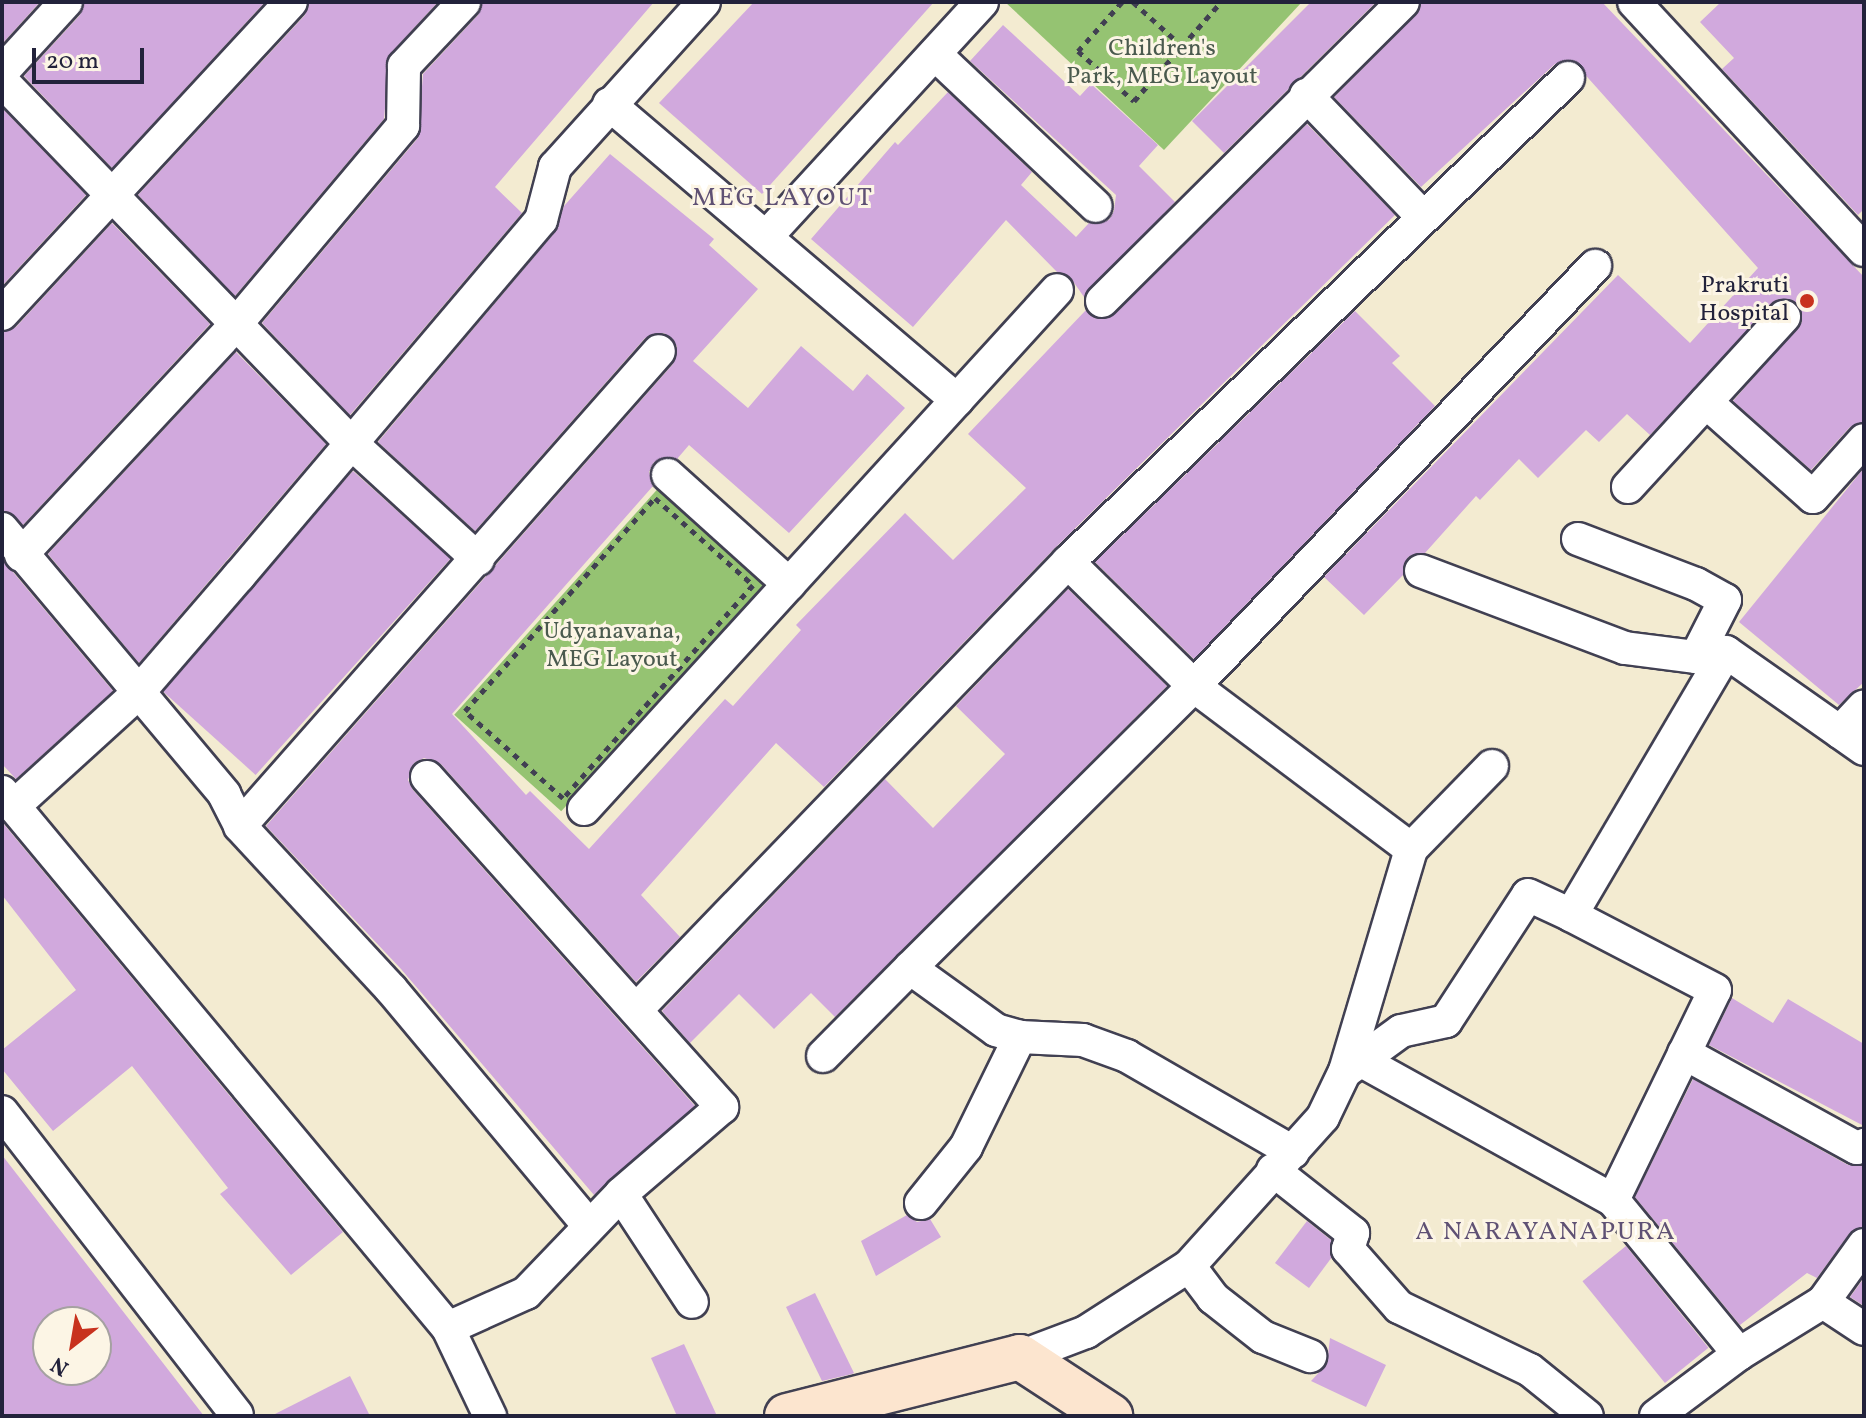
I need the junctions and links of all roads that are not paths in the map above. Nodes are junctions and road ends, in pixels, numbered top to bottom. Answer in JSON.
{"nodes":[{"id":1,"x":66,"y":2,"type":"edge"},
{"id":2,"x":291,"y":2,"type":"edge"},
{"id":3,"x":464,"y":2,"type":"edge"},
{"id":4,"x":704,"y":2,"type":"edge"},
{"id":5,"x":982,"y":2,"type":"edge"},
{"id":6,"x":1403,"y":2,"type":"edge"},
{"id":7,"x":1634,"y":2,"type":"edge"},
{"id":8,"x":935,"y":54,"type":"junction"},
{"id":9,"x":2,"y":72,"type":"edge"},
{"id":10,"x":1568,"y":78,"type":"dead end"},
{"id":11,"x":2,"y":81,"type":"edge"},
{"id":12,"x":1306,"y":95,"type":"junction"},
{"id":13,"x":609,"y":104,"type":"junction"},
{"id":14,"x":111,"y":196,"type":"junction"},
{"id":15,"x":1096,"y":206,"type":"dead end"},
{"id":16,"x":1421,"y":215,"type":"junction"},
{"id":17,"x":766,"y":237,"type":"junction"},
{"id":18,"x":1864,"y":250,"type":"edge"},
{"id":19,"x":1595,"y":266,"type":"dead end"},
{"id":20,"x":1057,"y":290,"type":"dead end"},
{"id":21,"x":1102,"y":301,"type":"dead end"},
{"id":22,"x":2,"y":314,"type":"edge"},
{"id":23,"x":1784,"y":317,"type":"dead end"},
{"id":24,"x":237,"y":323,"type":"junction"},
{"id":25,"x":659,"y":351,"type":"dead end"},
{"id":26,"x":957,"y":400,"type":"junction"},
{"id":27,"x":1706,"y":402,"type":"junction"},
{"id":28,"x":1864,"y":440,"type":"edge"},
{"id":29,"x":349,"y":441,"type":"junction"},
{"id":30,"x":668,"y":475,"type":"dead end"},
{"id":31,"x":1628,"y":487,"type":"dead end"},
{"id":32,"x":1578,"y":539,"type":"dead end"},
{"id":33,"x":12,"y":542,"type":"edge"},
{"id":34,"x":478,"y":559,"type":"junction"},
{"id":35,"x":1068,"y":562,"type":"junction"},
{"id":36,"x":1421,"y":571,"type":"dead end"},
{"id":37,"x":789,"y":584,"type":"junction"},
{"id":38,"x":1711,"y":654,"type":"junction"},
{"id":39,"x":1194,"y":686,"type":"junction"},
{"id":40,"x":137,"y":694,"type":"junction"},
{"id":41,"x":1864,"y":706,"type":"edge"},
{"id":42,"x":1852,"y":740,"type":"edge"},
{"id":43,"x":1492,"y":766,"type":"dead end"},
{"id":44,"x":427,"y":777,"type":"dead end"},
{"id":45,"x":8,"y":799,"type":"edge"},
{"id":46,"x":574,"y":804,"type":"road end"},
{"id":47,"x":240,"y":826,"type":"junction"},
{"id":48,"x":1411,"y":849,"type":"junction"},
{"id":49,"x":1571,"y":915,"type":"junction"},
{"id":50,"x":910,"y":968,"type":"junction"},
{"id":51,"x":638,"y":1008,"type":"junction"},
{"id":52,"x":1020,"y":1037,"type":"junction"},
{"id":53,"x":1684,"y":1053,"type":"junction"},
{"id":54,"x":823,"y":1056,"type":"dead end"},
{"id":55,"x":1353,"y":1066,"type":"junction"},
{"id":56,"x":2,"y":1112,"type":"edge"},
{"id":57,"x":1864,"y":1145,"type":"edge"},
{"id":58,"x":1283,"y":1161,"type":"junction"},
{"id":59,"x":621,"y":1194,"type":"junction"},
{"id":60,"x":1613,"y":1200,"type":"junction"},
{"id":61,"x":921,"y":1203,"type":"dead end"},
{"id":62,"x":588,"y":1225,"type":"junction"},
{"id":63,"x":1864,"y":1245,"type":"edge"},
{"id":64,"x":1189,"y":1266,"type":"junction"},
{"id":65,"x":692,"y":1302,"type":"dead end"},
{"id":66,"x":1823,"y":1302,"type":"junction"},
{"id":67,"x":448,"y":1328,"type":"junction"},
{"id":68,"x":1864,"y":1329,"type":"edge"},
{"id":69,"x":1739,"y":1354,"type":"junction"},
{"id":70,"x":1310,"y":1356,"type":"dead end"},
{"id":71,"x":1020,"y":1357,"type":"junction"},
{"id":72,"x":237,"y":1415,"type":"edge"},
{"id":73,"x":490,"y":1416,"type":"edge"},
{"id":74,"x":787,"y":1416,"type":"edge"},
{"id":75,"x":1110,"y":1416,"type":"edge"},
{"id":76,"x":1587,"y":1416,"type":"edge"},
{"id":77,"x":1656,"y":1416,"type":"edge"}],
"edges":[{"from":1,"to":9,"type":"street"},
{"from":2,"to":14,"type":"street"},
{"from":3,"to":24,"type":"street"},
{"from":4,"to":13,"type":"street"},
{"from":5,"to":8,"type":"street"},
{"from":6,"to":12,"type":"street"},
{"from":7,"to":18,"type":"street"},
{"from":8,"to":15,"type":"street"},
{"from":8,"to":17,"type":"street"},
{"from":10,"to":16,"type":"street"},
{"from":11,"to":14,"type":"street"},
{"from":12,"to":16,"type":"street"},
{"from":12,"to":21,"type":"street"},
{"from":13,"to":17,"type":"street"},
{"from":13,"to":29,"type":"street"},
{"from":14,"to":22,"type":"street"},
{"from":14,"to":24,"type":"street"},
{"from":16,"to":35,"type":"street"},
{"from":17,"to":26,"type":"street"},
{"from":19,"to":39,"type":"street"},
{"from":20,"to":26,"type":"street"},
{"from":23,"to":27,"type":"street"},
{"from":24,"to":29,"type":"street"},
{"from":24,"to":33,"type":"street"},
{"from":25,"to":34,"type":"street"},
{"from":26,"to":37,"type":"street"},
{"from":27,"to":28,"type":"street"},
{"from":27,"to":31,"type":"street"},
{"from":29,"to":34,"type":"street"},
{"from":29,"to":40,"type":"street"},
{"from":30,"to":37,"type":"street"},
{"from":32,"to":38,"type":"street"},
{"from":33,"to":40,"type":"street"},
{"from":34,"to":47,"type":"street"},
{"from":35,"to":39,"type":"street"},
{"from":35,"to":51,"type":"street"},
{"from":36,"to":38,"type":"street"},
{"from":37,"to":46,"type":"street"},
{"from":38,"to":42,"type":"street"},
{"from":38,"to":49,"type":"street"},
{"from":39,"to":48,"type":"street"},
{"from":39,"to":50,"type":"street"},
{"from":40,"to":45,"type":"street"},
{"from":40,"to":47,"type":"street"},
{"from":41,"to":42,"type":"street"},
{"from":43,"to":48,"type":"street"},
{"from":44,"to":51,"type":"street"},
{"from":45,"to":67,"type":"street"},
{"from":47,"to":62,"type":"street"},
{"from":48,"to":55,"type":"street"},
{"from":49,"to":53,"type":"street"},
{"from":49,"to":55,"type":"street"},
{"from":50,"to":52,"type":"street"},
{"from":50,"to":54,"type":"street"},
{"from":51,"to":59,"type":"street"},
{"from":52,"to":58,"type":"street"},
{"from":52,"to":61,"type":"street"},
{"from":53,"to":57,"type":"street"},
{"from":53,"to":60,"type":"street"},
{"from":55,"to":58,"type":"street"},
{"from":55,"to":60,"type":"street"},
{"from":56,"to":72,"type":"street"},
{"from":58,"to":64,"type":"street"},
{"from":58,"to":76,"type":"street"},
{"from":59,"to":62,"type":"street"},
{"from":59,"to":65,"type":"street"},
{"from":60,"to":69,"type":"street"},
{"from":62,"to":67,"type":"street"},
{"from":63,"to":66,"type":"street"},
{"from":64,"to":70,"type":"street"},
{"from":64,"to":71,"type":"street"},
{"from":66,"to":68,"type":"street"},
{"from":66,"to":69,"type":"street"},
{"from":67,"to":73,"type":"street"},
{"from":69,"to":77,"type":"street"},
{"from":71,"to":74,"type":"street"},
{"from":71,"to":75,"type":"street"}]}
